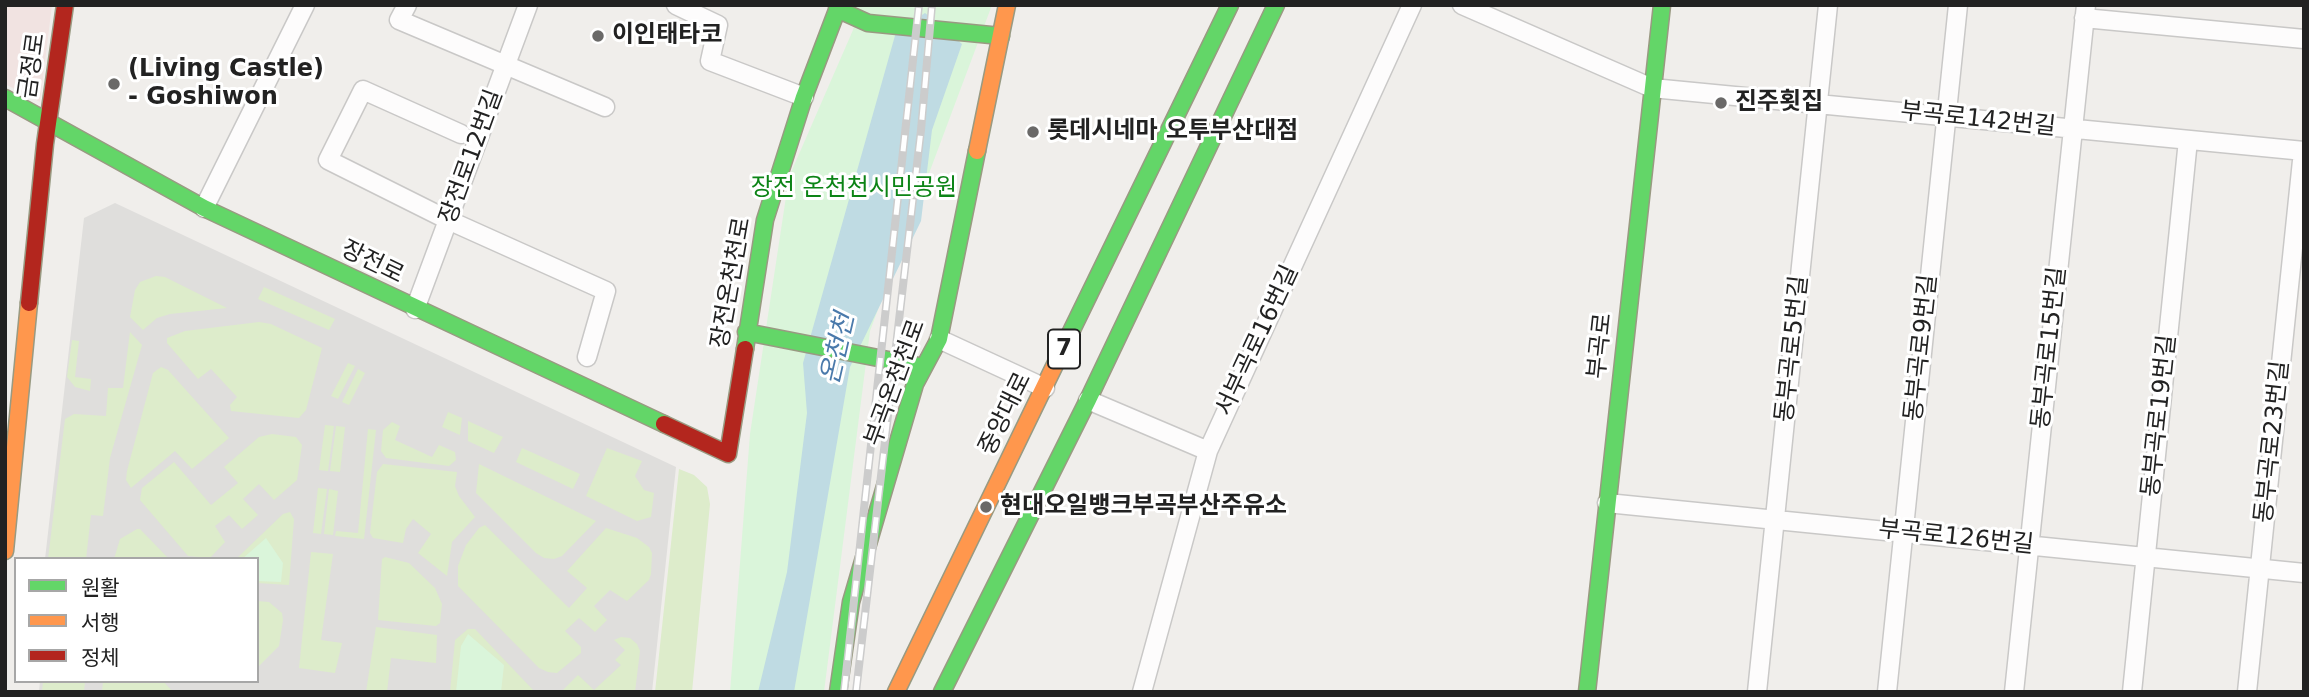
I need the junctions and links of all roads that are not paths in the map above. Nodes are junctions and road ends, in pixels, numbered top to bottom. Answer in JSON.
{"nodes":[{"id":1,"x":65,"y":5,"type":"edge"},
{"id":2,"x":305,"y":5,"type":"edge"},
{"id":3,"x":407,"y":5,"type":"edge"},
{"id":4,"x":528,"y":5,"type":"edge"},
{"id":5,"x":1007,"y":5,"type":"edge"},
{"id":6,"x":1230,"y":5,"type":"edge"},
{"id":7,"x":1276,"y":5,"type":"edge"},
{"id":8,"x":1412,"y":5,"type":"edge"},
{"id":9,"x":1462,"y":5,"type":"edge"},
{"id":10,"x":1662,"y":5,"type":"edge"},
{"id":11,"x":1828,"y":5,"type":"edge"},
{"id":12,"x":1958,"y":5,"type":"edge"},
{"id":13,"x":683,"y":6,"type":"edge"},
{"id":14,"x":838,"y":7,"type":"edge"},
{"id":15,"x":2085,"y":11,"type":"edge"},
{"id":16,"x":993,"y":35,"type":"junction"},
{"id":17,"x":2304,"y":38,"type":"edge"},
{"id":18,"x":506,"y":66,"type":"junction"},
{"id":19,"x":1652,"y":88,"type":"junction"},
{"id":20,"x":804,"y":97,"type":"junction"},
{"id":21,"x":5,"y":98,"type":"edge"},
{"id":22,"x":1818,"y":104,"type":"junction"},
{"id":23,"x":605,"y":107,"type":"dead end"},
{"id":24,"x":1946,"y":116,"type":"junction"},
{"id":25,"x":48,"y":122,"type":"junction"},
{"id":26,"x":2073,"y":129,"type":"junction"},
{"id":27,"x":461,"y":134,"type":"dead end"},
{"id":28,"x":2188,"y":140,"type":"junction"},
{"id":29,"x":2303,"y":151,"type":"edge"},
{"id":30,"x":204,"y":208,"type":"junction"},
{"id":31,"x":448,"y":220,"type":"junction"},
{"id":32,"x":415,"y":309,"type":"junction"},
{"id":33,"x":746,"y":332,"type":"junction"},
{"id":34,"x":939,"y":340,"type":"junction"},
{"id":35,"x":587,"y":357,"type":"dead end"},
{"id":36,"x":918,"y":365,"type":"junction"},
{"id":37,"x":1045,"y":388,"type":"junction"},
{"id":38,"x":1088,"y":400,"type":"junction"},
{"id":39,"x":1208,"y":451,"type":"junction"},
{"id":40,"x":728,"y":454,"type":"joint"},
{"id":41,"x":1607,"y":503,"type":"junction"},
{"id":42,"x":1775,"y":520,"type":"junction"},
{"id":43,"x":1903,"y":533,"type":"junction"},
{"id":44,"x":2029,"y":545,"type":"junction"},
{"id":45,"x":5,"y":551,"type":"edge"},
{"id":46,"x":2146,"y":557,"type":"junction"},
{"id":47,"x":2260,"y":569,"type":"junction"},
{"id":48,"x":2304,"y":573,"type":"edge"},
{"id":49,"x":838,"y":692,"type":"edge"},
{"id":50,"x":896,"y":692,"type":"edge"},
{"id":51,"x":942,"y":692,"type":"edge"},
{"id":52,"x":1142,"y":692,"type":"edge"},
{"id":53,"x":1587,"y":692,"type":"edge"},
{"id":54,"x":1757,"y":692,"type":"edge"},
{"id":55,"x":1887,"y":692,"type":"edge"},
{"id":56,"x":2014,"y":692,"type":"edge"},
{"id":57,"x":2132,"y":692,"type":"edge"},
{"id":58,"x":2247,"y":692,"type":"edge"}],
"edges":[{"from":1,"to":25,"type":"main road","name":"금정로"},
{"from":2,"to":30,"type":"street"},
{"from":3,"to":18,"type":"street"},
{"from":4,"to":18,"type":"street","name":"장전로12번길"},
{"from":5,"to":16,"type":"main road","name":"부곡온천천로"},
{"from":6,"to":37,"type":"main road","name":"중앙대로","number":"7"},
{"from":7,"to":38,"type":"main road","number":"7"},
{"from":8,"to":39,"type":"street","name":"서부곡로16번길"},
{"from":9,"to":19,"type":"street","name":"부곡로142번길"},
{"from":10,"to":19,"type":"main road","name":"부곡로"},
{"from":11,"to":22,"type":"street","name":"동부곡로5번길"},
{"from":12,"to":24,"type":"street","name":"동부곡로9번길"},
{"from":13,"to":20,"type":"street"},
{"from":14,"to":16,"type":"main road"},
{"from":14,"to":20,"type":"main road","name":"장전온천천로"},
{"from":15,"to":17,"type":"street"},
{"from":15,"to":26,"type":"street","name":"동부곡로15번길"},
{"from":16,"to":34,"type":"main road","name":"부곡온천천로"},
{"from":18,"to":23,"type":"street"},
{"from":18,"to":31,"type":"street","name":"장전로12번길"},
{"from":19,"to":22,"type":"street","name":"부곡로142번길"},
{"from":19,"to":41,"type":"main road","name":"부곡로"},
{"from":20,"to":33,"type":"main road","name":"장전온천천로"},
{"from":21,"to":25,"type":"main road","name":"장전로"},
{"from":22,"to":24,"type":"street","name":"부곡로142번길"},
{"from":22,"to":42,"type":"street","name":"동부곡로5번길"},
{"from":24,"to":26,"type":"street","name":"부곡로142번길"},
{"from":24,"to":43,"type":"street","name":"동부곡로9번길"},
{"from":25,"to":30,"type":"main road","name":"장전로"},
{"from":25,"to":45,"type":"main road","name":"금정로"},
{"from":26,"to":28,"type":"street","name":"부곡로142번길"},
{"from":26,"to":44,"type":"street","name":"동부곡로15번길"},
{"from":27,"to":31,"type":"street"},
{"from":28,"to":29,"type":"street","name":"부곡로142번길"},
{"from":28,"to":46,"type":"street","name":"동부곡로19번길"},
{"from":29,"to":47,"type":"street","name":"동부곡로23번길"},
{"from":30,"to":32,"type":"main road","name":"장전로"},
{"from":31,"to":32,"type":"street","name":"장전로12번길"},
{"from":31,"to":35,"type":"street"},
{"from":32,"to":40,"type":"main road","name":"장전로"},
{"from":33,"to":36,"type":"main road"},
{"from":33,"to":40,"type":"main road","name":"장전온천천로"},
{"from":34,"to":36,"type":"main road","name":"부곡온천천로"},
{"from":34,"to":37,"type":"street"},
{"from":36,"to":49,"type":"main road","name":"부곡온천천로"},
{"from":37,"to":50,"type":"main road","name":"중앙대로","number":"7"},
{"from":38,"to":39,"type":"street"},
{"from":38,"to":51,"type":"main road","number":"7"},
{"from":39,"to":52,"type":"street","name":"서부곡로16번길"},
{"from":41,"to":42,"type":"street","name":"부곡로126번길"},
{"from":41,"to":53,"type":"main road","name":"부곡로"},
{"from":42,"to":43,"type":"street","name":"부곡로126번길"},
{"from":42,"to":54,"type":"street","name":"동부곡로5번길"},
{"from":43,"to":44,"type":"street","name":"부곡로126번길"},
{"from":43,"to":55,"type":"street","name":"동부곡로9번길"},
{"from":44,"to":46,"type":"street","name":"부곡로126번길"},
{"from":44,"to":56,"type":"street","name":"동부곡로15번길"},
{"from":46,"to":47,"type":"street","name":"부곡로126번길"},
{"from":46,"to":57,"type":"street","name":"동부곡로19번길"},
{"from":47,"to":48,"type":"street","name":"부곡로126번길"},
{"from":47,"to":58,"type":"street","name":"동부곡로23번길"}]}
